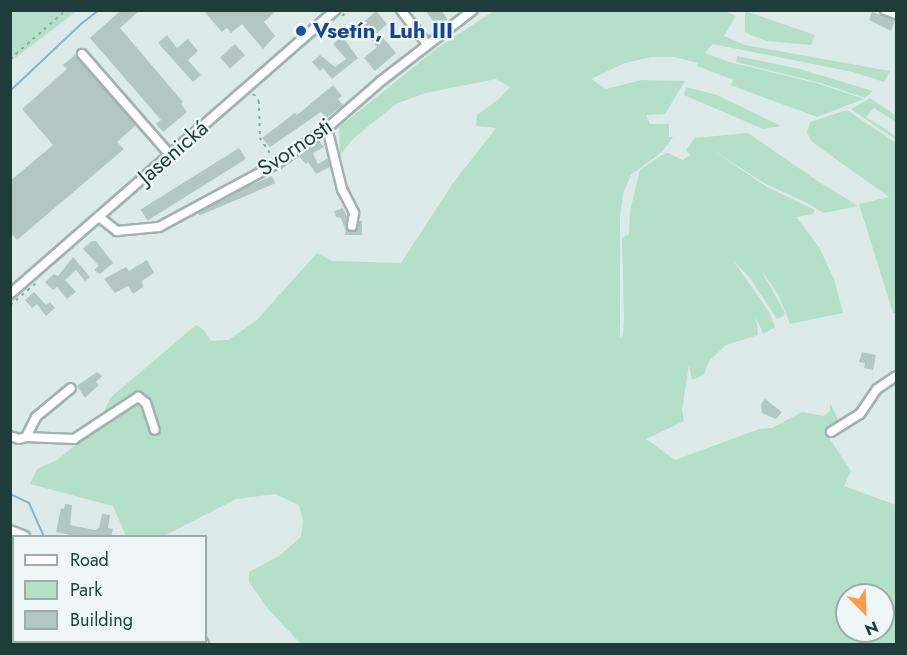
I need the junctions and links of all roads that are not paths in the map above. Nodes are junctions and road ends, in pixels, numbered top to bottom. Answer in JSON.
{"nodes":[{"id":1,"x":336,"y":10,"type":"edge"},
{"id":2,"x":401,"y":10,"type":"edge"},
{"id":3,"x":473,"y":10,"type":"edge"},
{"id":4,"x":885,"y":10,"type":"edge"},
{"id":5,"x":897,"y":14,"type":"edge"},
{"id":6,"x":427,"y":44,"type":"junction"},
{"id":7,"x":82,"y":54,"type":"dead end"},
{"id":8,"x":327,"y":128,"type":"junction"},
{"id":9,"x":170,"y":155,"type":"junction"},
{"id":10,"x":99,"y":217,"type":"junction"},
{"id":11,"x":352,"y":226,"type":"dead end"},
{"id":12,"x":10,"y":294,"type":"edge"},
{"id":13,"x":897,"y":376,"type":"edge"},
{"id":14,"x":71,"y":388,"type":"dead end"},
{"id":15,"x":155,"y":430,"type":"dead end"},
{"id":16,"x":831,"y":432,"type":"dead end"},
{"id":17,"x":10,"y":436,"type":"edge"},
{"id":18,"x":26,"y":437,"type":"junction"}],
"edges":[{"from":1,"to":9,"type":"street","name":"Jasenická"},
{"from":2,"to":6,"type":"street"},
{"from":3,"to":6,"type":"street","name":"Svornosti"},
{"from":4,"to":5,"type":"street"},
{"from":6,"to":8,"type":"street","name":"Svornosti"},
{"from":7,"to":9,"type":"street"},
{"from":8,"to":10,"type":"street","name":"Svornosti"},
{"from":8,"to":11,"type":"street"},
{"from":9,"to":10,"type":"street","name":"Jasenická"},
{"from":10,"to":12,"type":"street","name":"Jasenická"},
{"from":13,"to":16,"type":"street"},
{"from":14,"to":18,"type":"street"},
{"from":15,"to":18,"type":"street"},
{"from":17,"to":18,"type":"street"}]}
